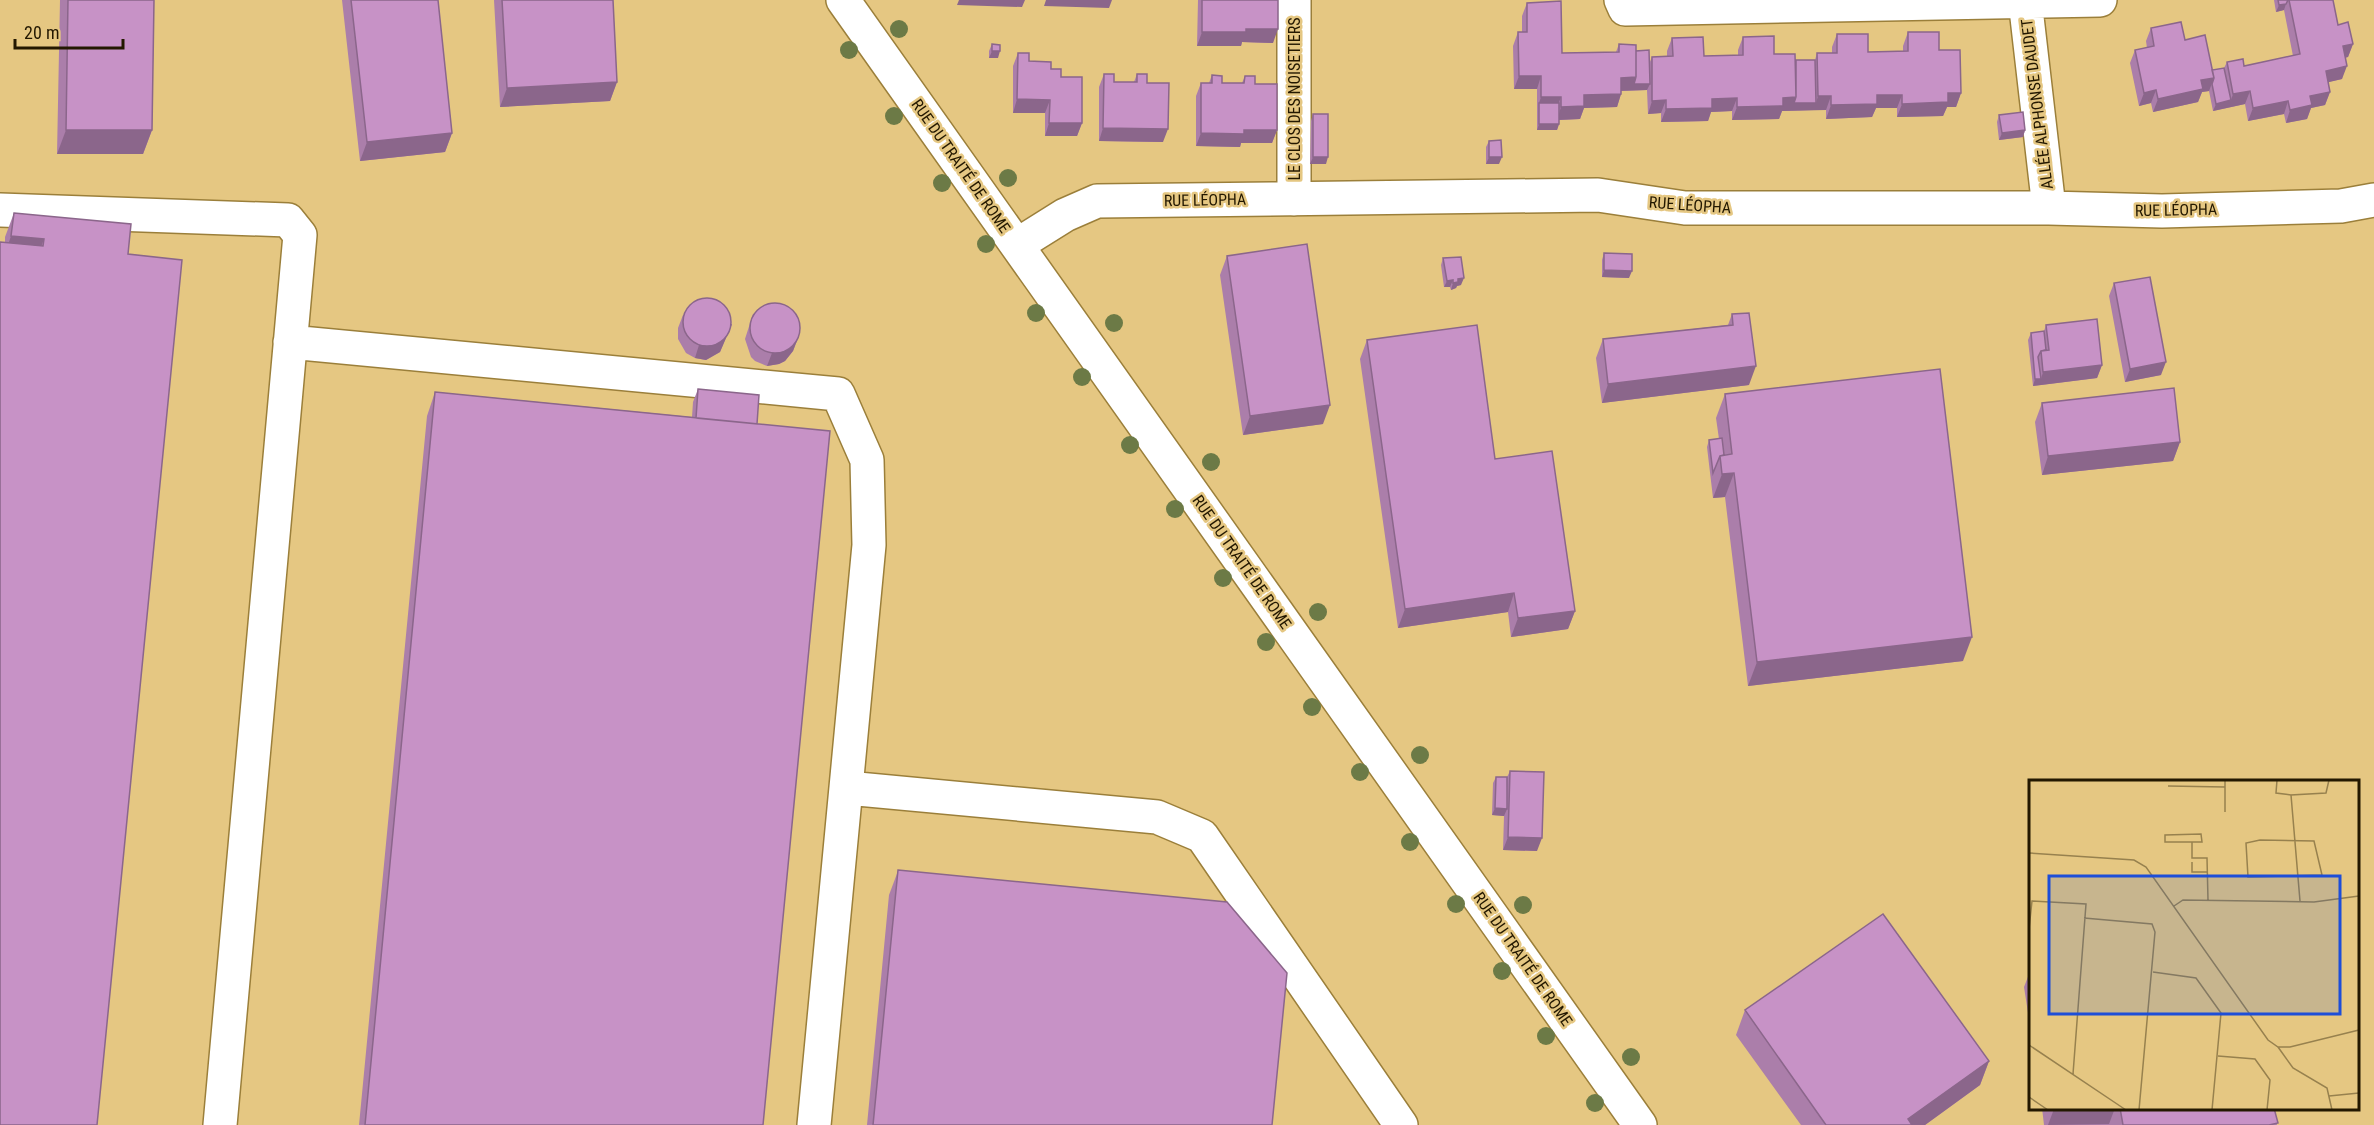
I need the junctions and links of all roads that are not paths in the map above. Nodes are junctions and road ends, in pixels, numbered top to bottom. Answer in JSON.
{"nodes":[{"id":1,"x":843,"y":0,"type":"edge"},
{"id":2,"x":1294,"y":0,"type":"edge"},
{"id":3,"x":1621,"y":0,"type":"edge"},
{"id":4,"x":2100,"y":0,"type":"edge"},
{"id":5,"x":2025,"y":2,"type":"edge"},
{"id":6,"x":1294,"y":199,"type":"junction"},
{"id":7,"x":2374,"y":200,"type":"edge"},
{"id":8,"x":2049,"y":208,"type":"junction"},
{"id":9,"x":0,"y":210,"type":"edge"},
{"id":10,"x":1017,"y":245,"type":"junction"},
{"id":11,"x":290,"y":342,"type":"junction"},
{"id":12,"x":847,"y":788,"type":"junction"},
{"id":13,"x":220,"y":1125,"type":"edge"},
{"id":14,"x":814,"y":1125,"type":"edge"},
{"id":15,"x":1401,"y":1125,"type":"edge"},
{"id":16,"x":1640,"y":1125,"type":"edge"}],
"edges":[{"from":1,"to":10,"type":"street","name":"RUE DU TRAITÉ DE ROME"},
{"from":2,"to":6,"type":"street","name":"LE CLOS DES NOISETIERS"},
{"from":3,"to":5,"type":"street"},
{"from":4,"to":5,"type":"street"},
{"from":5,"to":8,"type":"street","name":"ALLÉE ALPHONSE DAUDET"},
{"from":6,"to":8,"type":"street","name":"RUE LÉOPHA"},
{"from":6,"to":10,"type":"street","name":"RUE LÉOPHA"},
{"from":7,"to":8,"type":"street","name":"RUE LÉOPHA"},
{"from":9,"to":11,"type":"street"},
{"from":10,"to":16,"type":"street","name":"RUE DU TRAITÉ DE ROME"},
{"from":11,"to":12,"type":"street"},
{"from":11,"to":13,"type":"street"},
{"from":12,"to":14,"type":"street"},
{"from":12,"to":15,"type":"street"}]}
